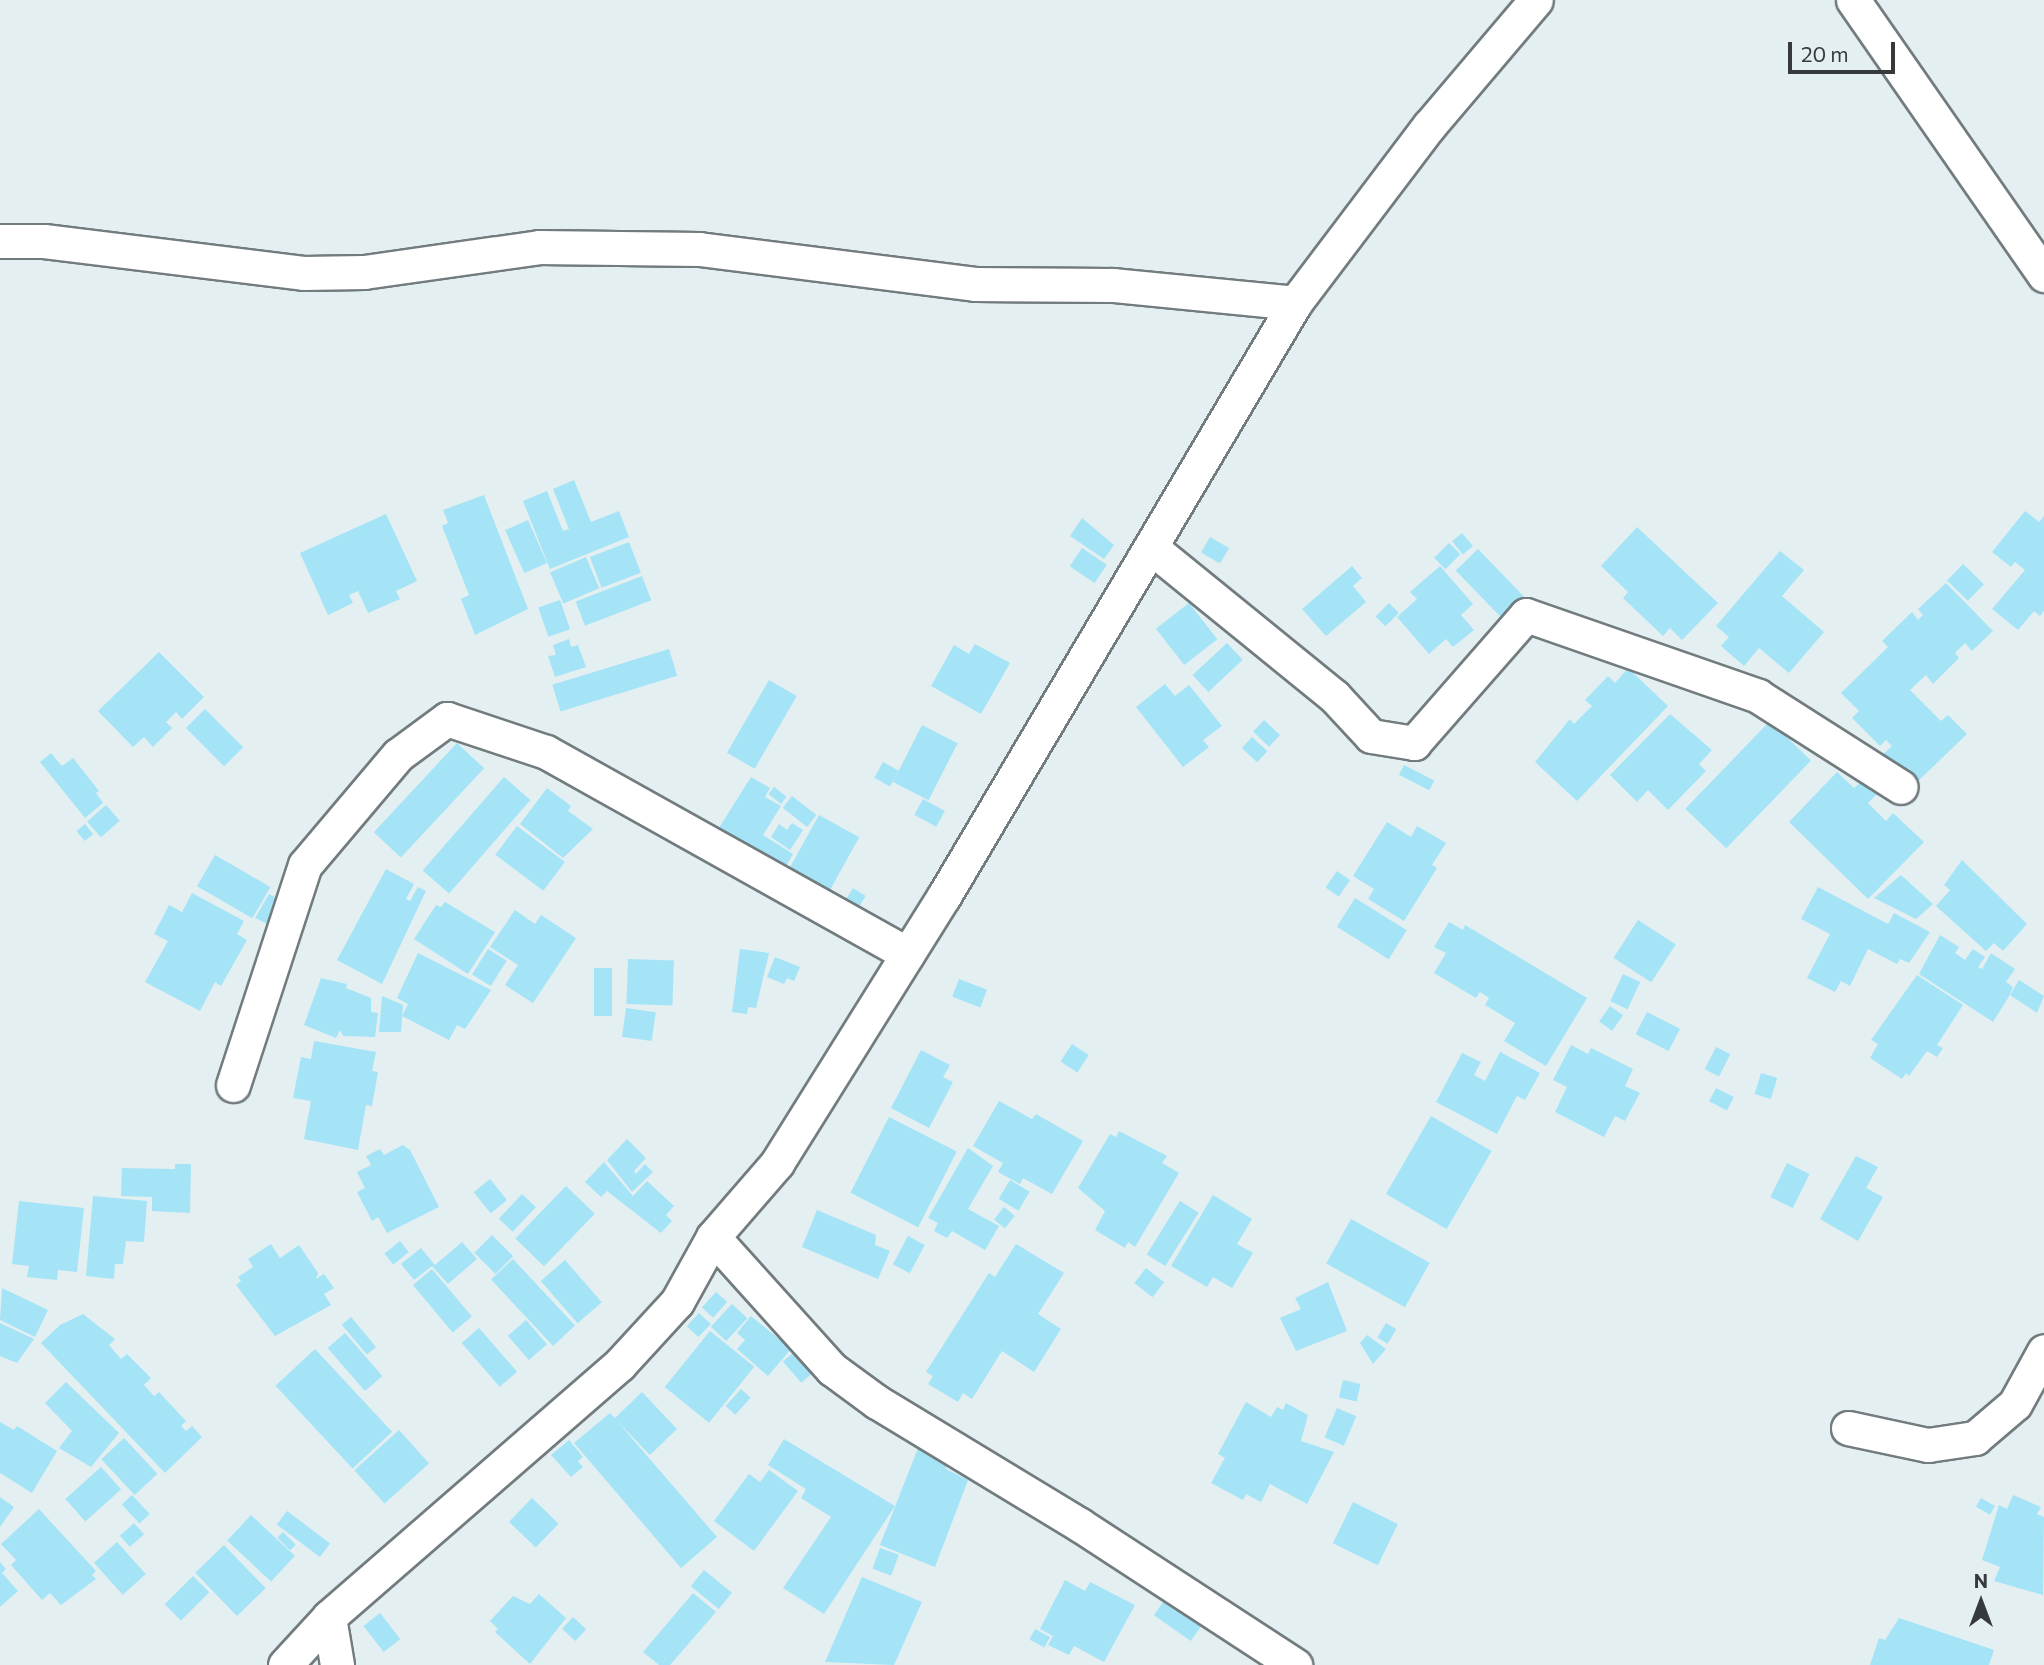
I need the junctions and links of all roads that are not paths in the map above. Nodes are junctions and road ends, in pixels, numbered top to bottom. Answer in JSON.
{"nodes":[{"id":1,"x":1536,"y":0,"type":"edge"},
{"id":2,"x":1853,"y":0,"type":"edge"},
{"id":3,"x":0,"y":241,"type":"edge"},
{"id":4,"x":2044,"y":275,"type":"edge"},
{"id":5,"x":1295,"y":303,"type":"junction"},
{"id":6,"x":1153,"y":549,"type":"junction"},
{"id":7,"x":1901,"y":787,"type":"dead end"},
{"id":8,"x":907,"y":954,"type":"junction"},
{"id":9,"x":233,"y":1085,"type":"dead end"},
{"id":10,"x":713,"y":1237,"type":"junction"},
{"id":11,"x":2044,"y":1351,"type":"edge"},
{"id":12,"x":1848,"y":1428,"type":"dead end"},
{"id":13,"x":329,"y":1617,"type":"junction"},
{"id":14,"x":285,"y":1665,"type":"edge"},
{"id":15,"x":337,"y":1665,"type":"edge"},
{"id":16,"x":1295,"y":1665,"type":"edge"}],
"edges":[{"from":1,"to":5,"type":"street"},
{"from":2,"to":4,"type":"street"},
{"from":3,"to":5,"type":"street"},
{"from":5,"to":6,"type":"street"},
{"from":6,"to":7,"type":"street"},
{"from":6,"to":8,"type":"street"},
{"from":8,"to":9,"type":"street"},
{"from":8,"to":10,"type":"street"},
{"from":10,"to":13,"type":"street"},
{"from":10,"to":16,"type":"street"},
{"from":11,"to":12,"type":"street"},
{"from":13,"to":14,"type":"street"},
{"from":13,"to":15,"type":"street"}]}
